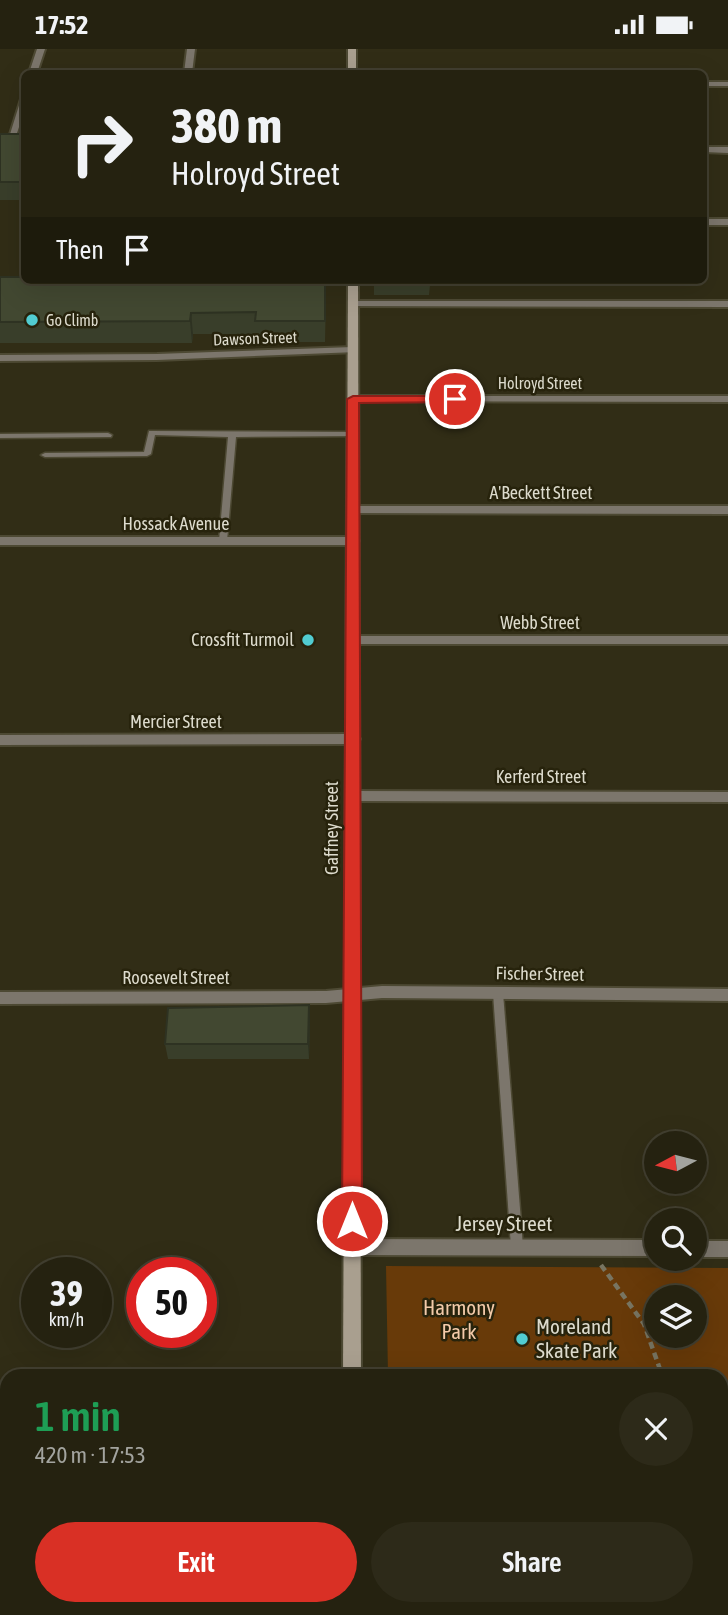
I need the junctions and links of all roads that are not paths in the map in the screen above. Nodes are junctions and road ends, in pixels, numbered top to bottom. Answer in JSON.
{"nodes":[{"id":1,"x":41,"y":49,"type":"edge"},
{"id":2,"x":191,"y":49,"type":"edge"},
{"id":3,"x":352,"y":49,"type":"edge"},
{"id":4,"x":34,"y":70,"type":"edge"},
{"id":5,"x":188,"y":70,"type":"edge"},
{"id":6,"x":352,"y":70,"type":"edge"},
{"id":7,"x":707,"y":84,"type":"edge"},
{"id":8,"x":728,"y":84,"type":"edge"},
{"id":9,"x":21,"y":108,"type":"edge"},
{"id":10,"x":5,"y":146,"type":"edge"},
{"id":11,"x":707,"y":150,"type":"edge"},
{"id":12,"x":728,"y":150,"type":"edge"},
{"id":13,"x":707,"y":222,"type":"edge"},
{"id":14,"x":728,"y":222,"type":"edge"},
{"id":15,"x":353,"y":284,"type":"edge"},
{"id":16,"x":353,"y":304,"type":"junction"},
{"id":17,"x":728,"y":304,"type":"edge"},
{"id":18,"x":353,"y":354,"type":"junction"},
{"id":19,"x":0,"y":358,"type":"edge"},
{"id":20,"x":353,"y":399,"type":"junction"},
{"id":21,"x":728,"y":399,"type":"edge"},
{"id":22,"x":353,"y":434,"type":"junction"},
{"id":23,"x":108,"y":435,"type":"dead end"},
{"id":24,"x":232,"y":435,"type":"junction"},
{"id":25,"x":0,"y":436,"type":"edge"},
{"id":26,"x":45,"y":454,"type":"dead end"},
{"id":27,"x":353,"y":510,"type":"junction"},
{"id":28,"x":728,"y":510,"type":"edge"},
{"id":29,"x":0,"y":541,"type":"edge"},
{"id":30,"x":223,"y":541,"type":"junction"},
{"id":31,"x":353,"y":541,"type":"junction"},
{"id":32,"x":353,"y":641,"type":"junction"},
{"id":33,"x":728,"y":641,"type":"edge"},
{"id":34,"x":353,"y":739,"type":"junction"},
{"id":35,"x":0,"y":740,"type":"edge"},
{"id":36,"x":353,"y":796,"type":"junction"},
{"id":37,"x":728,"y":797,"type":"edge"},
{"id":38,"x":498,"y":993,"type":"junction"},
{"id":39,"x":352,"y":994,"type":"junction"},
{"id":40,"x":728,"y":995,"type":"edge"},
{"id":41,"x":0,"y":998,"type":"edge"},
{"id":42,"x":352,"y":1247,"type":"junction"},
{"id":43,"x":517,"y":1247,"type":"junction"},
{"id":44,"x":644,"y":1248,"type":"edge"},
{"id":45,"x":707,"y":1249,"type":"edge"},
{"id":46,"x":728,"y":1249,"type":"edge"},
{"id":47,"x":352,"y":1369,"type":"edge"}],
"edges":[{"from":1,"to":4,"type":"street"},
{"from":2,"to":5,"type":"street"},
{"from":3,"to":6,"type":"main road"},
{"from":7,"to":8,"type":"street"},
{"from":9,"to":10,"type":"street"},
{"from":11,"to":12,"type":"street"},
{"from":13,"to":14,"type":"street"},
{"from":15,"to":16,"type":"main road","name":"Gaffney Street"},
{"from":16,"to":17,"type":"street"},
{"from":16,"to":18,"type":"main road","name":"Gaffney Street"},
{"from":18,"to":19,"type":"street","name":"Dawson Street"},
{"from":18,"to":20,"type":"main road","name":"Gaffney Street"},
{"from":20,"to":21,"type":"street","name":"Holroyd Street"},
{"from":20,"to":22,"type":"main road","name":"Gaffney Street"},
{"from":22,"to":24,"type":"lane"},
{"from":22,"to":27,"type":"main road","name":"Gaffney Street"},
{"from":23,"to":25,"type":"lane"},
{"from":24,"to":26,"type":"lane"},
{"from":24,"to":30,"type":"lane"},
{"from":27,"to":28,"type":"street","name":"A'Beckett Street"},
{"from":27,"to":31,"type":"main road","name":"Gaffney Street"},
{"from":29,"to":30,"type":"street","name":"Hossack Avenue"},
{"from":30,"to":31,"type":"street","name":"Hossack Avenue"},
{"from":31,"to":32,"type":"main road","name":"Gaffney Street"},
{"from":32,"to":33,"type":"street","name":"Webb Street"},
{"from":32,"to":34,"type":"main road","name":"Gaffney Street"},
{"from":34,"to":35,"type":"street","name":"Mercier Street"},
{"from":34,"to":36,"type":"main road","name":"Gaffney Street"},
{"from":36,"to":37,"type":"street","name":"Kerferd Street"},
{"from":36,"to":39,"type":"main road","name":"Gaffney Street"},
{"from":38,"to":39,"type":"street","name":"Fischer Street"},
{"from":38,"to":40,"type":"street","name":"Fischer Street"},
{"from":38,"to":43,"type":"lane"},
{"from":39,"to":41,"type":"street","name":"Roosevelt Street"},
{"from":39,"to":42,"type":"main road","name":"Gaffney Street"},
{"from":42,"to":43,"type":"street","name":"Jersey Street"},
{"from":42,"to":47,"type":"main road","name":"Gaffney Street"},
{"from":43,"to":44,"type":"street","name":"Jersey Street"},
{"from":45,"to":46,"type":"street"}]}
